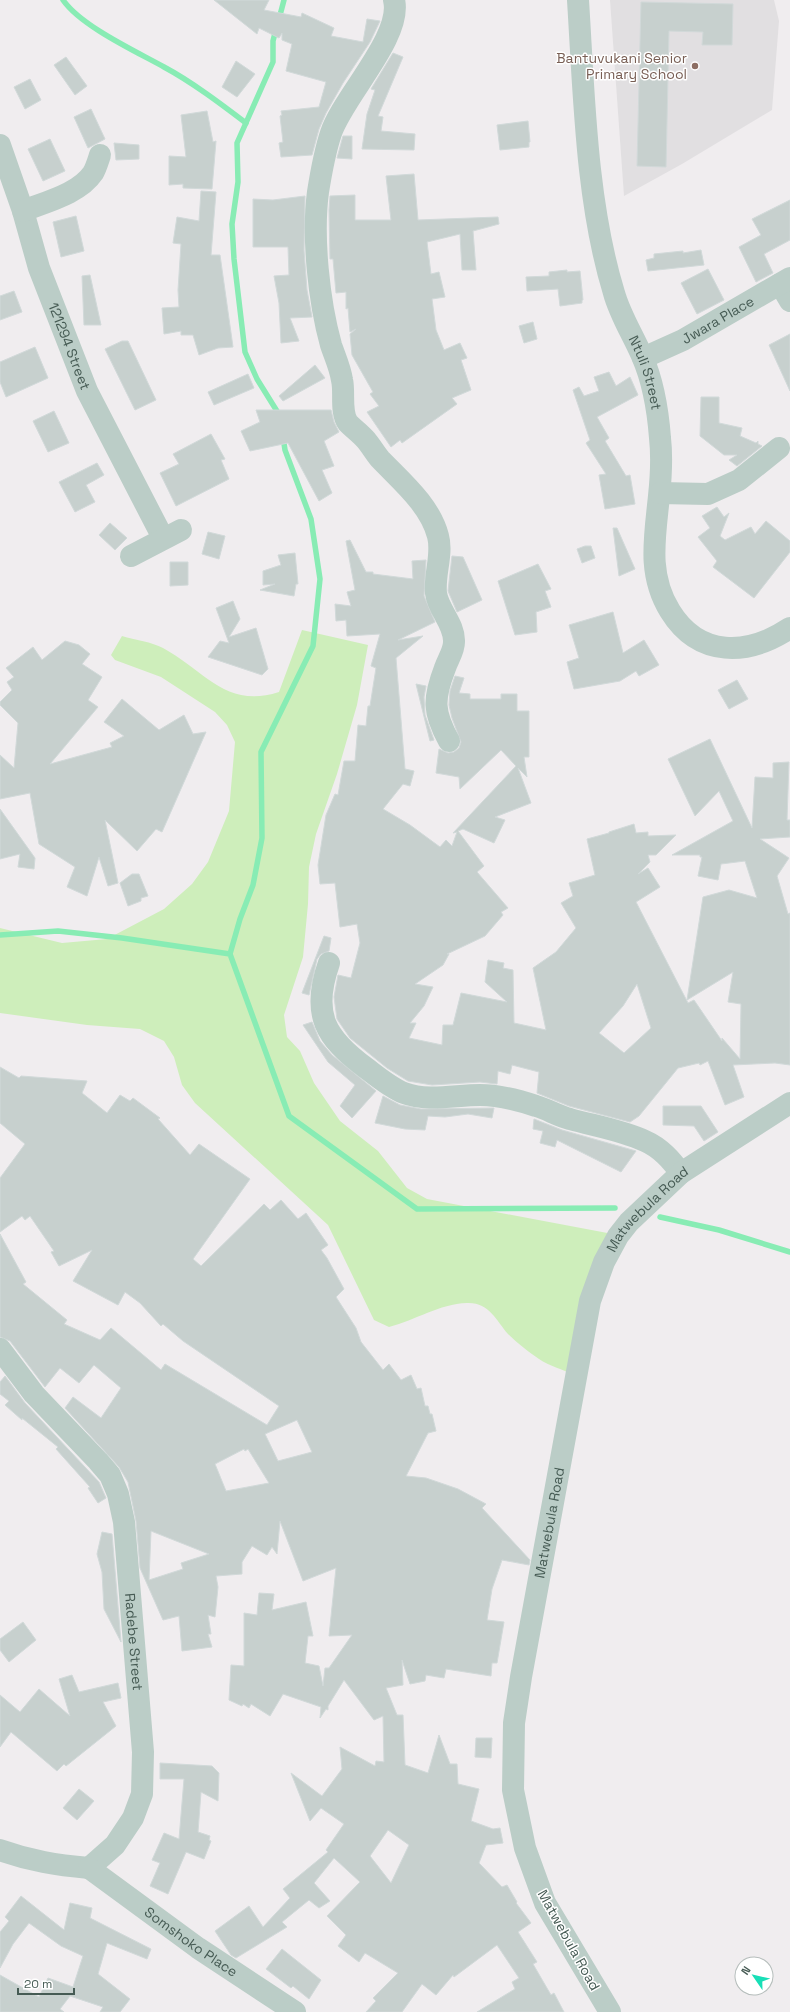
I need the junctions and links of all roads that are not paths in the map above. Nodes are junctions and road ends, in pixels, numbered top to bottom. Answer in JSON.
{"nodes":[{"id":1,"x":394,"y":0,"type":"edge"},
{"id":2,"x":578,"y":0,"type":"edge"},
{"id":3,"x":0,"y":145,"type":"edge"},
{"id":4,"x":100,"y":155,"type":"dead end"},
{"id":5,"x":23,"y":211,"type":"junction"},
{"id":6,"x":787,"y":287,"type":"edge"},
{"id":7,"x":643,"y":358,"type":"junction"},
{"id":8,"x":779,"y":448,"type":"dead end"},
{"id":9,"x":660,"y":493,"type":"junction"},
{"id":10,"x":131,"y":556,"type":"dead end"},
{"id":11,"x":790,"y":628,"type":"edge"},
{"id":12,"x":449,"y":741,"type":"dead end"},
{"id":13,"x":329,"y":963,"type":"dead end"},
{"id":14,"x":790,"y":1103,"type":"edge"},
{"id":15,"x":681,"y":1173,"type":"junction"},
{"id":16,"x":0,"y":1349,"type":"edge"},
{"id":17,"x":0,"y":1850,"type":"edge"},
{"id":18,"x":89,"y":1868,"type":"junction"},
{"id":19,"x":295,"y":2012,"type":"edge"},
{"id":20,"x":610,"y":2012,"type":"edge"}],
"edges":[{"from":1,"to":12,"type":"street"},
{"from":2,"to":7,"type":"street","name":"Ntuli Street"},
{"from":3,"to":5,"type":"street","name":"121294 Street"},
{"from":4,"to":5,"type":"street"},
{"from":5,"to":10,"type":"street","name":"121294 Street"},
{"from":6,"to":7,"type":"street","name":"Jwara Place"},
{"from":7,"to":9,"type":"street","name":"Ntuli Street"},
{"from":8,"to":9,"type":"street"},
{"from":9,"to":11,"type":"street","name":"Ntuli Street"},
{"from":13,"to":15,"type":"street"},
{"from":14,"to":15,"type":"street","name":"Matwebula Road"},
{"from":15,"to":20,"type":"street","name":"Matwebula Road"},
{"from":16,"to":18,"type":"street","name":"Radebe Street"},
{"from":17,"to":18,"type":"street"},
{"from":18,"to":19,"type":"street","name":"Somshoko Place"}]}
